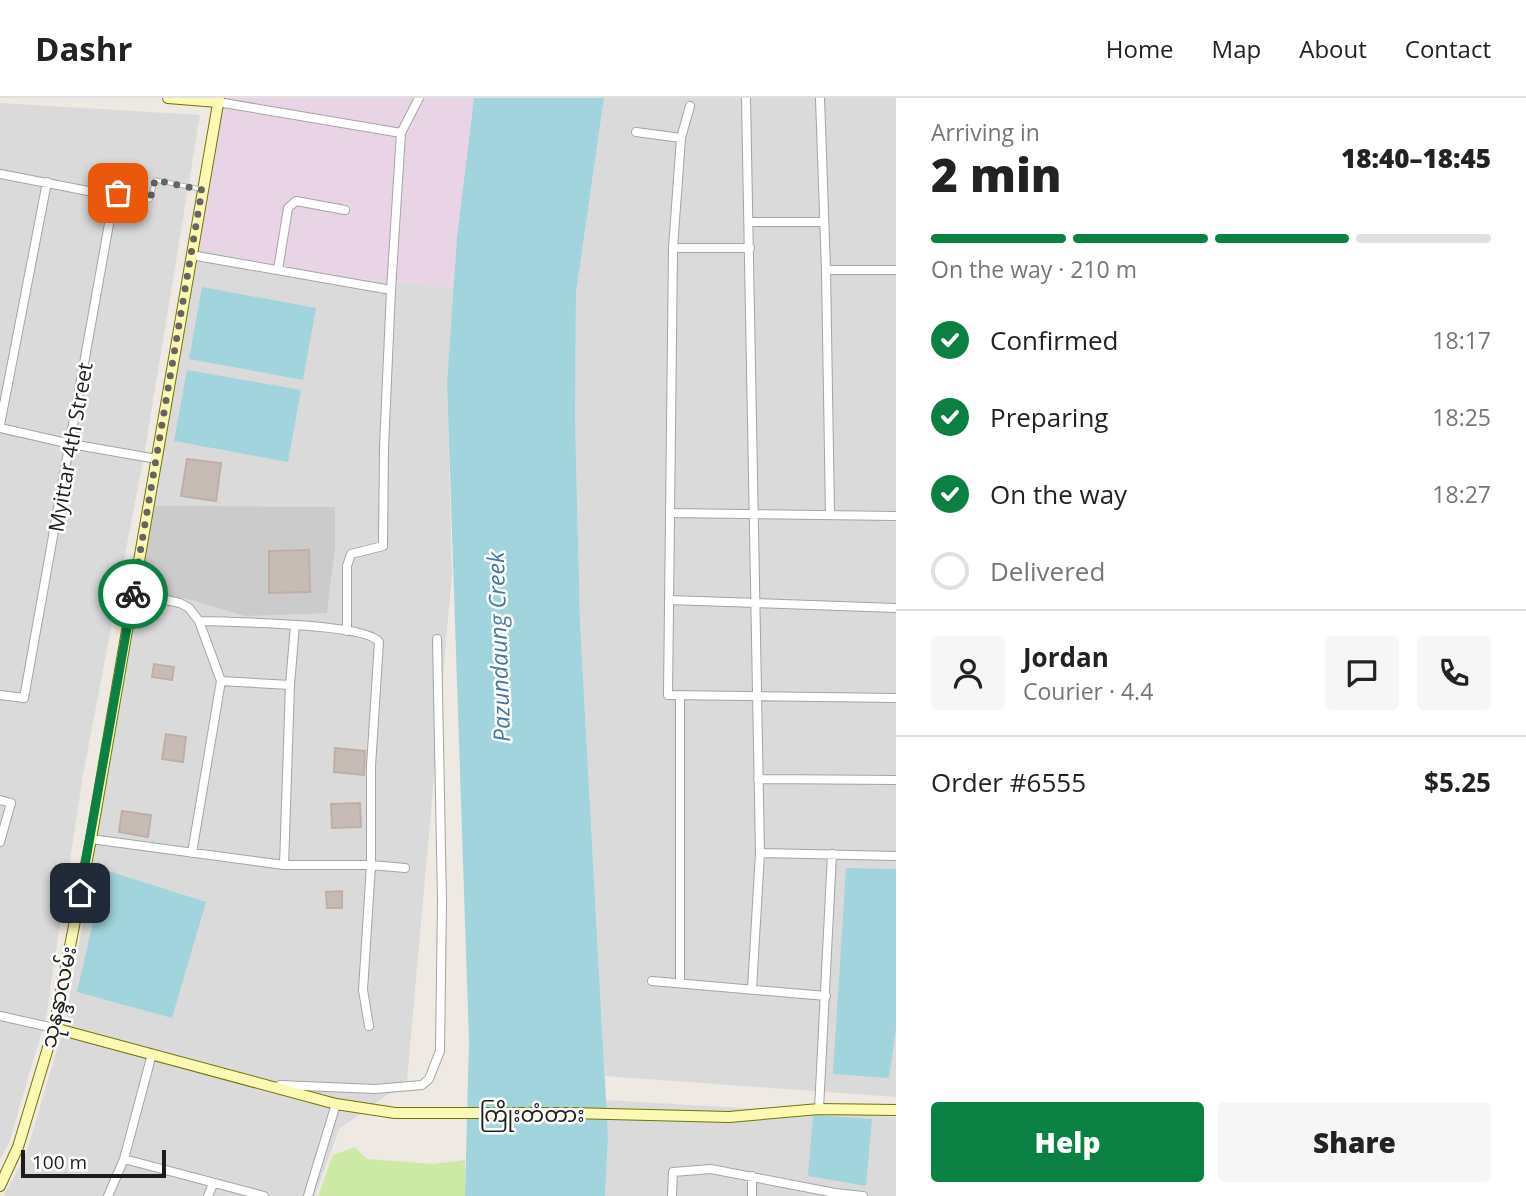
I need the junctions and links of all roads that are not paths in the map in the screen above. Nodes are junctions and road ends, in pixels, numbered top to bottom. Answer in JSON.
{"nodes":[{"id":1,"x":169,"y":98,"type":"edge"},
{"id":2,"x":419,"y":98,"type":"edge"},
{"id":3,"x":746,"y":98,"type":"edge"},
{"id":4,"x":820,"y":98,"type":"edge"},
{"id":5,"x":218,"y":100,"type":"edge"},
{"id":6,"x":690,"y":106,"type":"dead end"},
{"id":7,"x":636,"y":132,"type":"dead end"},
{"id":8,"x":401,"y":133,"type":"junction"},
{"id":9,"x":681,"y":138,"type":"junction"},
{"id":10,"x":0,"y":174,"type":"edge"},
{"id":11,"x":47,"y":181,"type":"junction"},
{"id":12,"x":202,"y":190,"type":"junction"},
{"id":13,"x":114,"y":195,"type":"junction"},
{"id":14,"x":345,"y":210,"type":"dead end"},
{"id":15,"x":749,"y":222,"type":"junction"},
{"id":16,"x":824,"y":222,"type":"junction"},
{"id":17,"x":673,"y":248,"type":"junction"},
{"id":18,"x":750,"y":248,"type":"junction"},
{"id":19,"x":191,"y":255,"type":"junction"},
{"id":20,"x":278,"y":270,"type":"junction"},
{"id":21,"x":826,"y":270,"type":"junction"},
{"id":22,"x":896,"y":270,"type":"edge"},
{"id":23,"x":391,"y":290,"type":"junction"},
{"id":24,"x":0,"y":427,"type":"edge"},
{"id":25,"x":71,"y":444,"type":"junction"},
{"id":26,"x":157,"y":459,"type":"junction"},
{"id":27,"x":670,"y":513,"type":"junction"},
{"id":28,"x":755,"y":514,"type":"junction"},
{"id":29,"x":830,"y":515,"type":"junction"},
{"id":30,"x":896,"y":516,"type":"edge"},
{"id":31,"x":133,"y":593,"type":"junction"},
{"id":32,"x":669,"y":600,"type":"junction"},
{"id":33,"x":754,"y":603,"type":"junction"},
{"id":34,"x":896,"y":608,"type":"edge"},
{"id":35,"x":199,"y":621,"type":"junction"},
{"id":36,"x":295,"y":625,"type":"junction"},
{"id":37,"x":347,"y":631,"type":"junction"},
{"id":38,"x":437,"y":639,"type":"dead end"},
{"id":39,"x":221,"y":681,"type":"junction"},
{"id":40,"x":290,"y":685,"type":"junction"},
{"id":41,"x":0,"y":695,"type":"edge"},
{"id":42,"x":680,"y":695,"type":"junction"},
{"id":43,"x":756,"y":696,"type":"junction"},
{"id":44,"x":896,"y":698,"type":"edge"},
{"id":45,"x":758,"y":779,"type":"junction"},
{"id":46,"x":896,"y":780,"type":"edge"},
{"id":47,"x":0,"y":800,"type":"edge"},
{"id":48,"x":91,"y":839,"type":"junction"},
{"id":49,"x":0,"y":842,"type":"edge"},
{"id":50,"x":192,"y":853,"type":"junction"},
{"id":51,"x":760,"y":853,"type":"junction"},
{"id":52,"x":832,"y":854,"type":"junction"},
{"id":53,"x":896,"y":856,"type":"edge"},
{"id":54,"x":284,"y":865,"type":"junction"},
{"id":55,"x":371,"y":865,"type":"junction"},
{"id":56,"x":405,"y":869,"type":"dead end"},
{"id":57,"x":652,"y":981,"type":"dead end"},
{"id":58,"x":680,"y":983,"type":"junction"},
{"id":59,"x":752,"y":989,"type":"junction"},
{"id":60,"x":826,"y":996,"type":"junction"},
{"id":61,"x":0,"y":1016,"type":"edge"},
{"id":62,"x":369,"y":1026,"type":"dead end"},
{"id":63,"x":54,"y":1028,"type":"junction"},
{"id":64,"x":152,"y":1054,"type":"junction"},
{"id":65,"x":263,"y":1085,"type":"junction"},
{"id":66,"x":339,"y":1105,"type":"junction"},
{"id":67,"x":819,"y":1109,"type":"junction"},
{"id":68,"x":896,"y":1109,"type":"edge"},
{"id":69,"x":124,"y":1159,"type":"junction"},
{"id":70,"x":752,"y":1176,"type":"junction"},
{"id":71,"x":213,"y":1184,"type":"junction"},
{"id":72,"x":0,"y":1186,"type":"edge"},
{"id":73,"x":835,"y":1195,"type":"edge"},
{"id":74,"x":108,"y":1196,"type":"edge"},
{"id":75,"x":208,"y":1196,"type":"edge"},
{"id":76,"x":264,"y":1196,"type":"edge"},
{"id":77,"x":308,"y":1196,"type":"edge"},
{"id":78,"x":672,"y":1196,"type":"edge"},
{"id":79,"x":752,"y":1196,"type":"edge"},
{"id":80,"x":863,"y":1196,"type":"edge"}],
"edges":[{"from":1,"to":5,"type":"main road"},
{"from":2,"to":8,"type":"street"},
{"from":3,"to":15,"type":"street"},
{"from":4,"to":16,"type":"street"},
{"from":5,"to":8,"type":"street"},
{"from":5,"to":12,"type":"main road","name":"သုနန္ဒာလမ်း"},
{"from":6,"to":9,"type":"street"},
{"from":7,"to":9,"type":"street"},
{"from":8,"to":23,"type":"street"},
{"from":9,"to":17,"type":"street"},
{"from":10,"to":11,"type":"street"},
{"from":11,"to":13,"type":"street"},
{"from":11,"to":24,"type":"street"},
{"from":12,"to":13,"type":"lane"},
{"from":12,"to":19,"type":"main road","name":"သုနန္ဒာလမ်း"},
{"from":13,"to":25,"type":"street","name":"Myittar 4th Street"},
{"from":14,"to":20,"type":"street"},
{"from":15,"to":16,"type":"street"},
{"from":15,"to":18,"type":"street"},
{"from":16,"to":21,"type":"street"},
{"from":17,"to":18,"type":"street"},
{"from":17,"to":27,"type":"street"},
{"from":18,"to":28,"type":"street"},
{"from":19,"to":20,"type":"street"},
{"from":19,"to":26,"type":"main road","name":"သုနန္ဒာလမ်း"},
{"from":20,"to":23,"type":"street"},
{"from":21,"to":22,"type":"street"},
{"from":21,"to":29,"type":"street"},
{"from":23,"to":37,"type":"street"},
{"from":24,"to":25,"type":"street"},
{"from":25,"to":26,"type":"street"},
{"from":25,"to":41,"type":"street","name":"Myittar 4th Street"},
{"from":26,"to":31,"type":"main road","name":"သုနန္ဒာလမ်း"},
{"from":27,"to":28,"type":"street"},
{"from":27,"to":32,"type":"street"},
{"from":28,"to":29,"type":"street"},
{"from":28,"to":33,"type":"street"},
{"from":29,"to":30,"type":"street"},
{"from":31,"to":35,"type":"street"},
{"from":31,"to":48,"type":"main road","name":"သုနန္ဒာလမ်း"},
{"from":32,"to":33,"type":"street"},
{"from":32,"to":42,"type":"street"},
{"from":33,"to":34,"type":"street"},
{"from":33,"to":43,"type":"street"},
{"from":35,"to":36,"type":"street"},
{"from":35,"to":39,"type":"street"},
{"from":36,"to":37,"type":"street"},
{"from":36,"to":40,"type":"street"},
{"from":37,"to":55,"type":"street"},
{"from":38,"to":65,"type":"street"},
{"from":39,"to":40,"type":"street"},
{"from":39,"to":50,"type":"street"},
{"from":40,"to":54,"type":"street"},
{"from":42,"to":43,"type":"street"},
{"from":42,"to":58,"type":"street"},
{"from":43,"to":44,"type":"street"},
{"from":43,"to":45,"type":"street"},
{"from":45,"to":46,"type":"street"},
{"from":45,"to":51,"type":"street"},
{"from":47,"to":49,"type":"street"},
{"from":48,"to":50,"type":"street"},
{"from":48,"to":63,"type":"main road","name":"သုနန္ဒာလမ်း"},
{"from":50,"to":54,"type":"street"},
{"from":51,"to":52,"type":"street"},
{"from":51,"to":59,"type":"street"},
{"from":52,"to":53,"type":"street"},
{"from":52,"to":60,"type":"street"},
{"from":54,"to":55,"type":"street"},
{"from":55,"to":56,"type":"street"},
{"from":55,"to":62,"type":"street"},
{"from":57,"to":58,"type":"street"},
{"from":58,"to":59,"type":"street"},
{"from":59,"to":60,"type":"street"},
{"from":60,"to":67,"type":"street"},
{"from":61,"to":63,"type":"street"},
{"from":63,"to":64,"type":"main road","name":"ကြိုးတံတား"},
{"from":63,"to":72,"type":"main road","name":"သုနန္ဒာလမ်း"},
{"from":64,"to":65,"type":"main road","name":"ကြိုးတံတား"},
{"from":64,"to":69,"type":"street"},
{"from":65,"to":66,"type":"main road","name":"ကြိုးတံတား"},
{"from":66,"to":67,"type":"main road","name":"ကြိုးတံတား"},
{"from":66,"to":77,"type":"street"},
{"from":67,"to":68,"type":"main road","name":"ကြိုးတံတား"},
{"from":69,"to":71,"type":"street"},
{"from":69,"to":74,"type":"street"},
{"from":70,"to":73,"type":"street"},
{"from":70,"to":78,"type":"street"},
{"from":70,"to":79,"type":"street"},
{"from":71,"to":75,"type":"street"},
{"from":71,"to":76,"type":"street"},
{"from":73,"to":80,"type":"street"}]}
